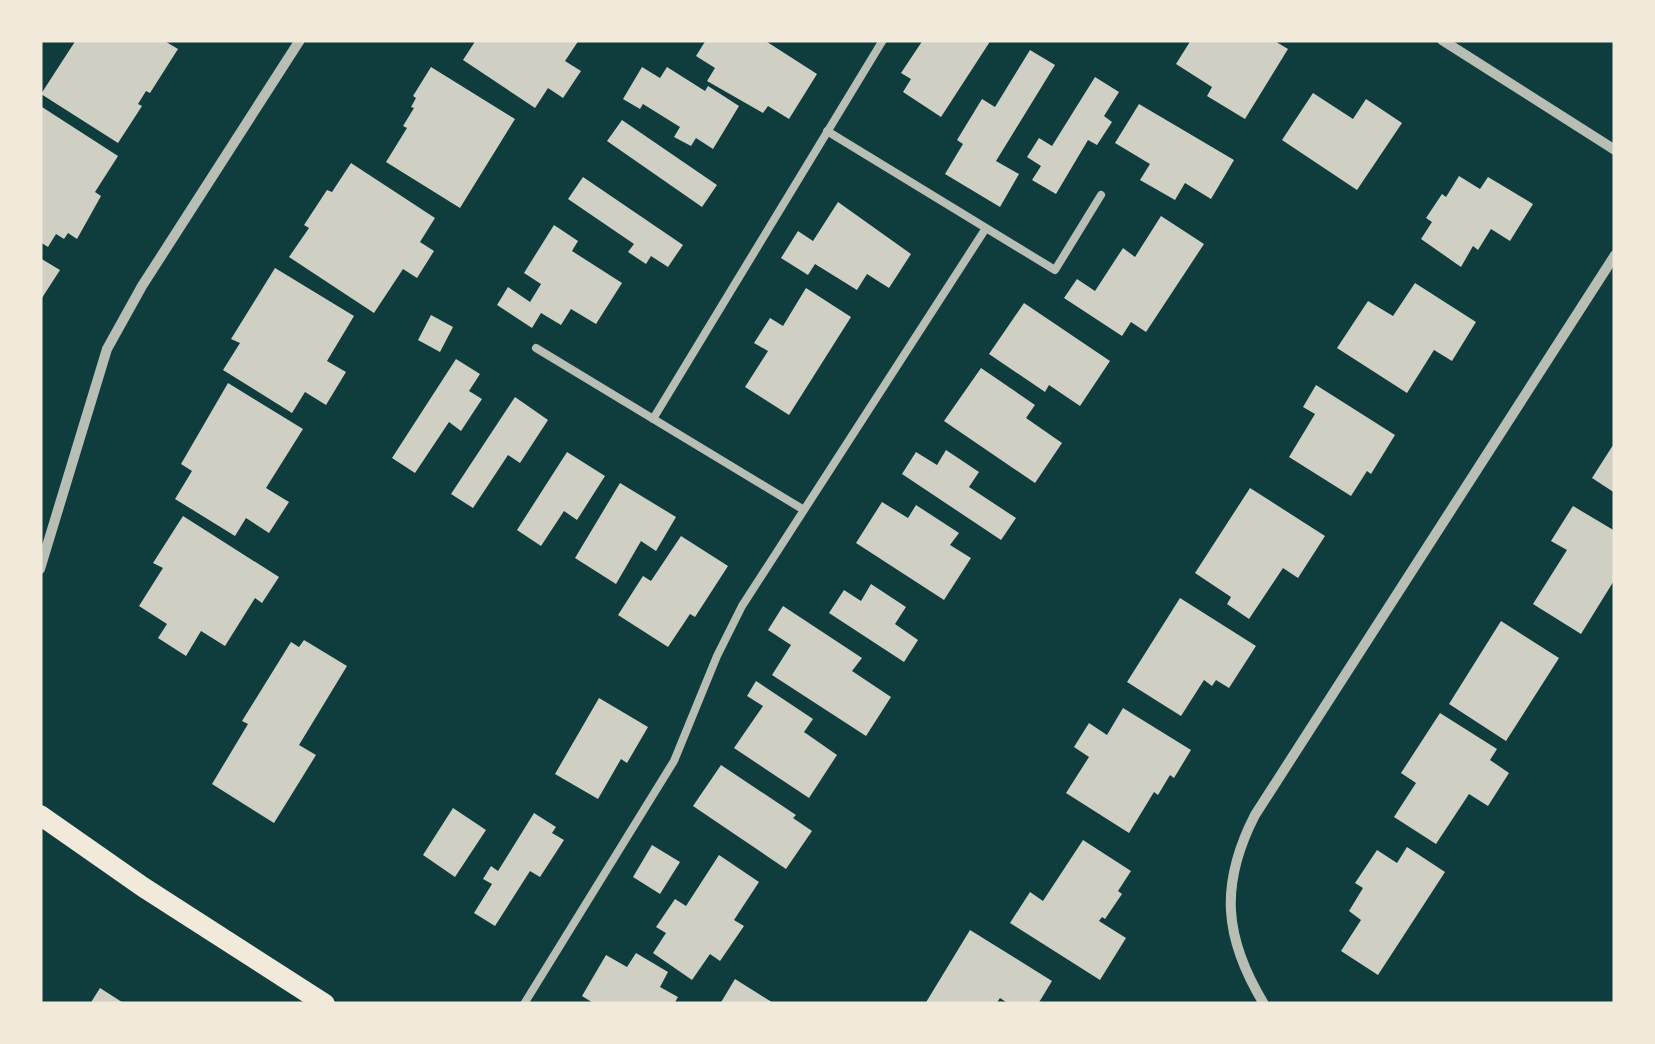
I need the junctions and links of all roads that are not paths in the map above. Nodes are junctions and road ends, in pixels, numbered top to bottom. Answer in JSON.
{"nodes":[{"id":1,"x":300,"y":40,"type":"edge"},
{"id":2,"x":883,"y":40,"type":"edge"},
{"id":3,"x":1442,"y":40,"type":"edge"},
{"id":4,"x":827,"y":131,"type":"junction"},
{"id":5,"x":1615,"y":150,"type":"edge"},
{"id":6,"x":1101,"y":195,"type":"dead end"},
{"id":7,"x":986,"y":228,"type":"junction"},
{"id":8,"x":1615,"y":255,"type":"edge"},
{"id":9,"x":536,"y":348,"type":"dead end"},
{"id":10,"x":653,"y":419,"type":"junction"},
{"id":11,"x":804,"y":510,"type":"junction"},
{"id":12,"x":40,"y":570,"type":"edge"},
{"id":13,"x":40,"y":815,"type":"edge"},
{"id":14,"x":325,"y":1004,"type":"edge"},
{"id":15,"x":524,"y":1004,"type":"edge"},
{"id":16,"x":1264,"y":1004,"type":"edge"}],
"edges":[{"from":1,"to":12,"type":"street"},
{"from":2,"to":4,"type":"lane"},
{"from":3,"to":5,"type":"street"},
{"from":4,"to":7,"type":"lane"},
{"from":4,"to":10,"type":"lane"},
{"from":6,"to":7,"type":"lane"},
{"from":7,"to":11,"type":"lane"},
{"from":8,"to":16,"type":"street"},
{"from":9,"to":10,"type":"lane"},
{"from":10,"to":11,"type":"lane"},
{"from":11,"to":15,"type":"lane"},
{"from":13,"to":14,"type":"main road"}]}
